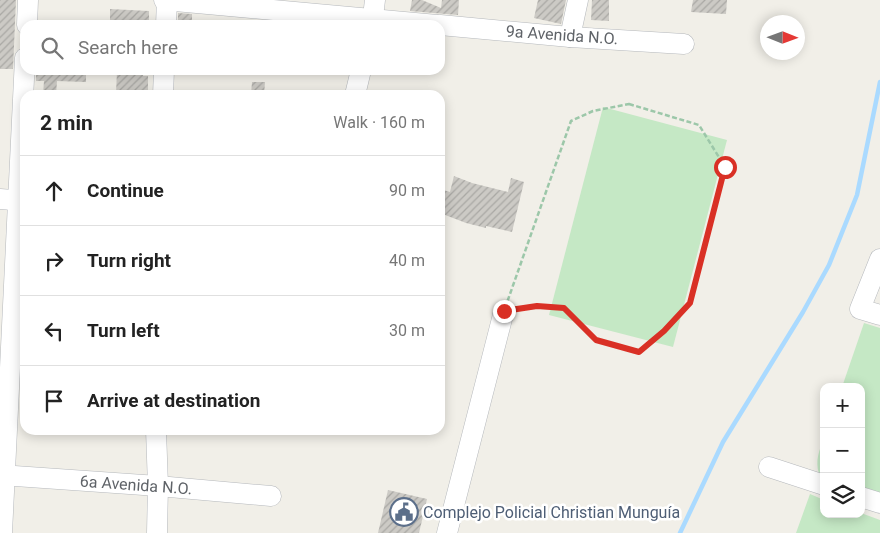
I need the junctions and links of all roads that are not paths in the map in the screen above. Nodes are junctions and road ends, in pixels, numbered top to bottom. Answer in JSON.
{"nodes":[{"id":1,"x":28,"y":0,"type":"edge"},
{"id":2,"x":166,"y":0,"type":"edge"},
{"id":3,"x":578,"y":0,"type":"edge"},
{"id":4,"x":374,"y":15,"type":"edge"},
{"id":5,"x":27,"y":20,"type":"edge"},
{"id":6,"x":166,"y":20,"type":"edge"},
{"id":7,"x":406,"y":20,"type":"edge"},
{"id":8,"x":445,"y":26,"type":"edge"},
{"id":9,"x":570,"y":37,"type":"junction"},
{"id":10,"x":684,"y":44,"type":"dead end"},
{"id":11,"x":24,"y":75,"type":"edge"},
{"id":12,"x":164,"y":75,"type":"edge"},
{"id":13,"x":360,"y":75,"type":"edge"},
{"id":14,"x":23,"y":90,"type":"edge"},
{"id":15,"x":163,"y":90,"type":"edge"},
{"id":16,"x":356,"y":90,"type":"edge"},
{"id":17,"x":20,"y":123,"type":"edge"},
{"id":18,"x":14,"y":200,"type":"edge"},
{"id":19,"x":879,"y":263,"type":"edge"},
{"id":20,"x":504,"y":311,"type":"road end"},
{"id":21,"x":880,"y":315,"type":"edge"},
{"id":22,"x":12,"y":323,"type":"edge"},
{"id":23,"x":156,"y":435,"type":"edge"},
{"id":24,"x":769,"y":468,"type":"dead end"},
{"id":25,"x":2,"y":475,"type":"edge"},
{"id":26,"x":820,"y":484,"type":"edge"},
{"id":27,"x":158,"y":486,"type":"junction"},
{"id":28,"x":271,"y":496,"type":"dead end"},
{"id":29,"x":865,"y":498,"type":"edge"},
{"id":30,"x":880,"y":503,"type":"edge"},
{"id":31,"x":2,"y":533,"type":"edge"},
{"id":32,"x":157,"y":533,"type":"edge"},
{"id":33,"x":446,"y":533,"type":"edge"}],
"edges":[{"from":1,"to":5,"type":"street"},
{"from":2,"to":4,"type":"street","name":"9a Avenida N.O."},
{"from":2,"to":6,"type":"street"},
{"from":3,"to":9,"type":"street"},
{"from":4,"to":7,"type":"street","name":"9a Avenida N.O."},
{"from":8,"to":9,"type":"street","name":"9a Avenida N.O."},
{"from":9,"to":10,"type":"street","name":"9a Avenida N.O."},
{"from":11,"to":14,"type":"street"},
{"from":12,"to":15,"type":"street"},
{"from":13,"to":16,"type":"street"},
{"from":17,"to":18,"type":"street"},
{"from":18,"to":22,"type":"street"},
{"from":19,"to":21,"type":"street"},
{"from":20,"to":33,"type":"street"},
{"from":22,"to":25,"type":"street"},
{"from":23,"to":27,"type":"street"},
{"from":24,"to":26,"type":"street"},
{"from":25,"to":27,"type":"street","name":"6a Avenida N.O."},
{"from":25,"to":31,"type":"street"},
{"from":27,"to":28,"type":"street","name":"6a Avenida N.O."},
{"from":27,"to":32,"type":"street"},
{"from":29,"to":30,"type":"street"}]}
